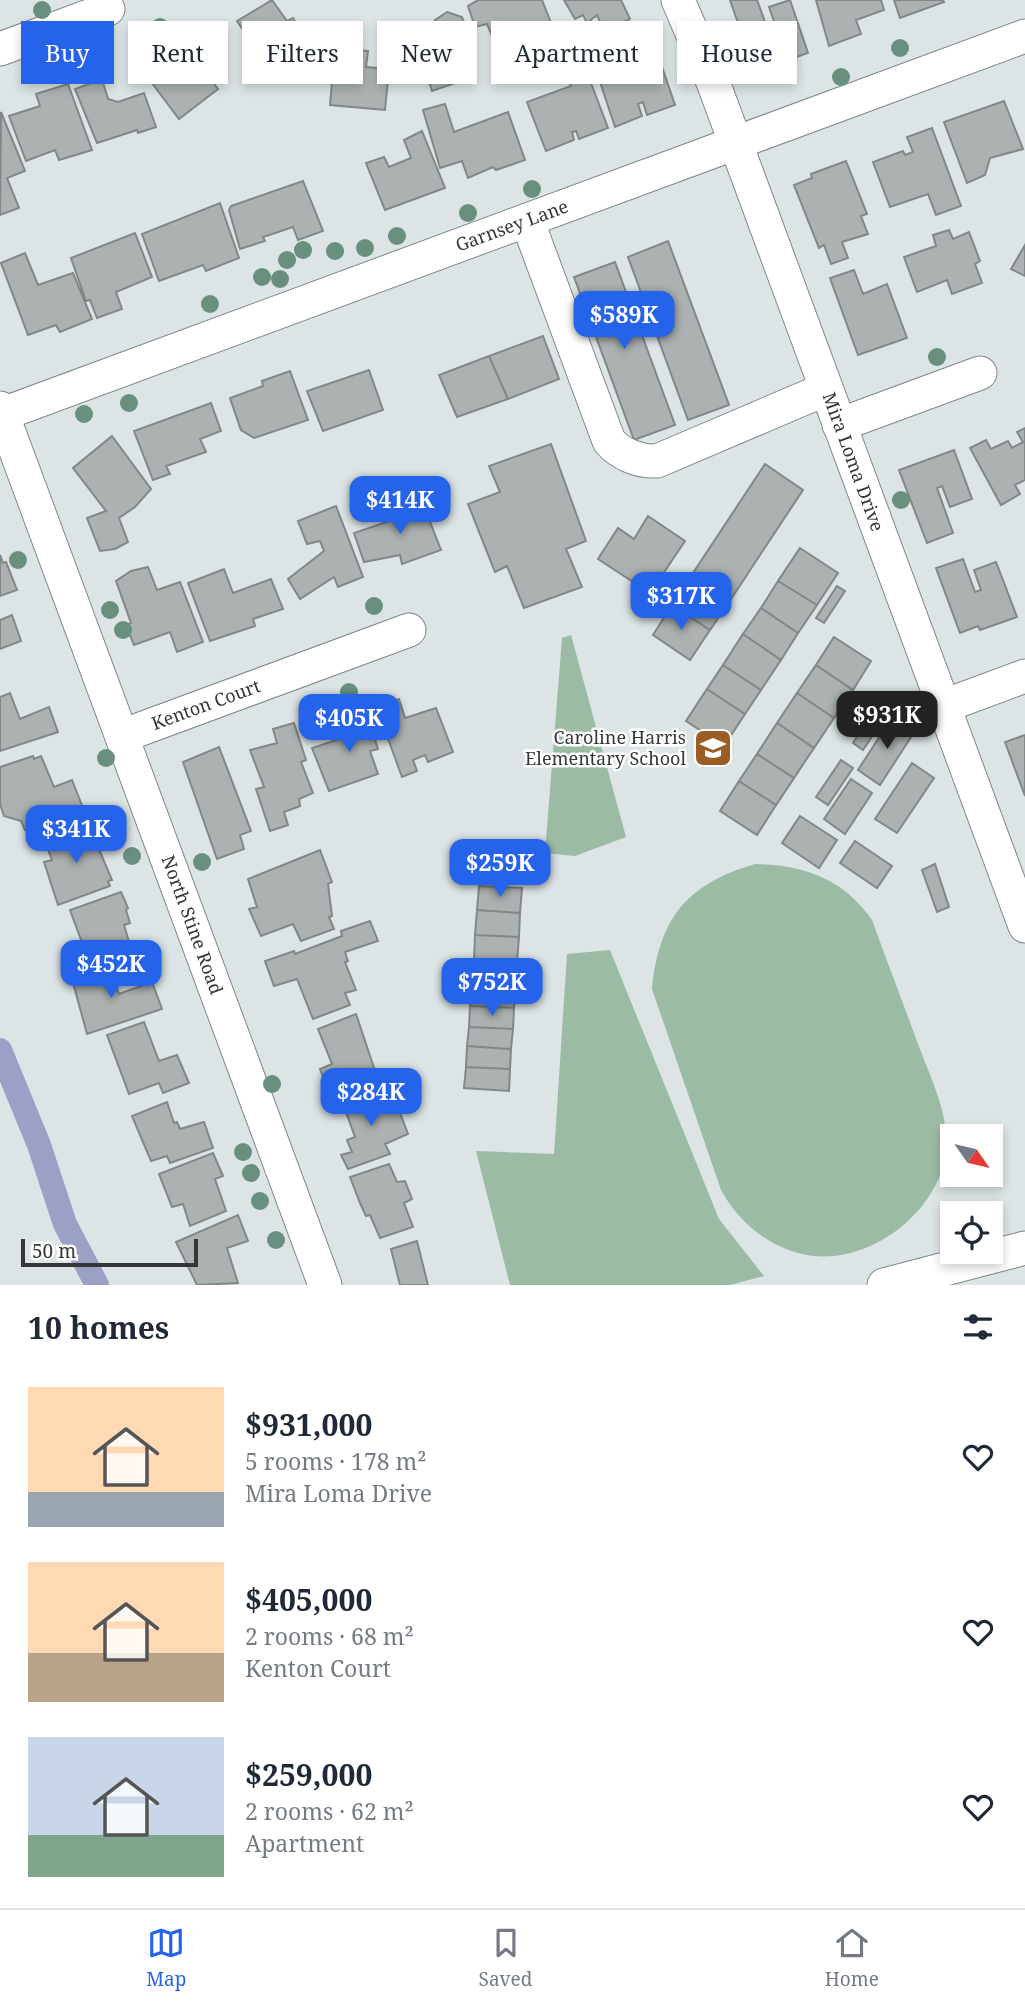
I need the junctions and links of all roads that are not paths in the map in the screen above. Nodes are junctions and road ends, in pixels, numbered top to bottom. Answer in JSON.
{"nodes":[{"id":1,"x":678,"y":0,"type":"edge"},
{"id":2,"x":108,"y":9,"type":"dead end"},
{"id":3,"x":1025,"y":36,"type":"edge"},
{"id":4,"x":0,"y":49,"type":"edge"},
{"id":5,"x":735,"y":143,"type":"junction"},
{"id":6,"x":527,"y":220,"type":"junction"},
{"id":7,"x":980,"y":373,"type":"dead end"},
{"id":8,"x":826,"y":389,"type":"junction"},
{"id":9,"x":1,"y":413,"type":"edge"},
{"id":10,"x":839,"y":425,"type":"junction"},
{"id":11,"x":409,"y":630,"type":"dead end"},
{"id":12,"x":1025,"y":676,"type":"edge"},
{"id":13,"x":944,"y":706,"type":"junction"},
{"id":14,"x":122,"y":736,"type":"junction"},
{"id":15,"x":1013,"y":856,"type":"edge"},
{"id":16,"x":1025,"y":926,"type":"edge"},
{"id":17,"x":1025,"y":1248,"type":"edge"},
{"id":18,"x":982,"y":1273,"type":"edge"},
{"id":19,"x":325,"y":1285,"type":"edge"},
{"id":20,"x":884,"y":1285,"type":"edge"}],
"edges":[{"from":1,"to":5,"type":"street","name":"Mira Loma Drive"},
{"from":2,"to":4,"type":"street"},
{"from":3,"to":5,"type":"street","name":"Garnsey Lane"},
{"from":5,"to":6,"type":"street","name":"Garnsey Lane"},
{"from":5,"to":8,"type":"street","name":"Mira Loma Drive"},
{"from":6,"to":8,"type":"street"},
{"from":6,"to":9,"type":"street","name":"Garnsey Lane"},
{"from":7,"to":10,"type":"street"},
{"from":8,"to":10,"type":"street","name":"Mira Loma Drive"},
{"from":9,"to":14,"type":"street","name":"North Stine Road"},
{"from":10,"to":13,"type":"street","name":"Mira Loma Drive"},
{"from":11,"to":14,"type":"street","name":"Kenton Court"},
{"from":12,"to":13,"type":"street"},
{"from":13,"to":15,"type":"street","name":"Mira Loma Drive"},
{"from":14,"to":19,"type":"street","name":"North Stine Road"},
{"from":15,"to":16,"type":"street","name":"Mira Loma Drive"},
{"from":17,"to":18,"type":"street"},
{"from":18,"to":20,"type":"street"}]}
